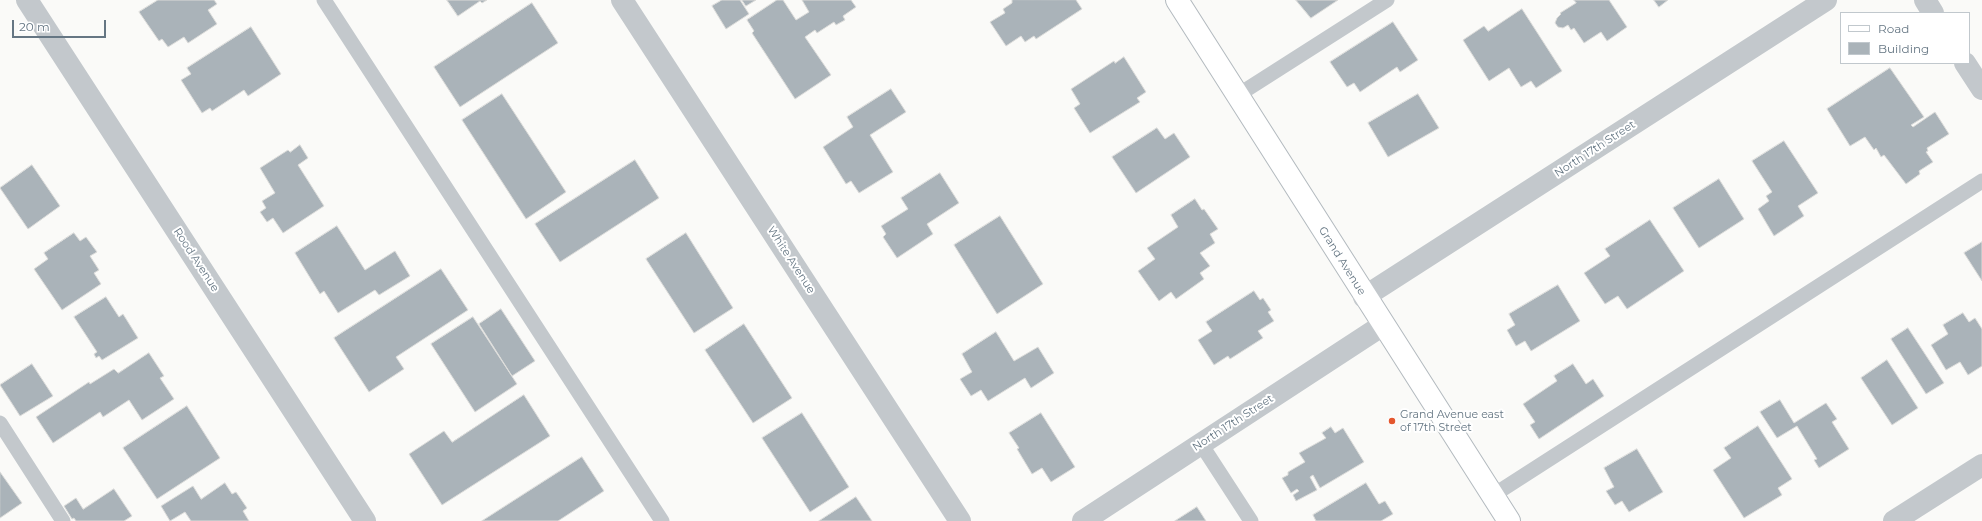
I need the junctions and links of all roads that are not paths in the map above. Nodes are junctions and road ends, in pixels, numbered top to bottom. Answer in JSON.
{"nodes":[{"id":1,"x":27,"y":0,"type":"edge"},
{"id":2,"x":324,"y":0,"type":"edge"},
{"id":3,"x":622,"y":0,"type":"edge"},
{"id":4,"x":1177,"y":0,"type":"edge"},
{"id":5,"x":1387,"y":0,"type":"edge"},
{"id":6,"x":1826,"y":0,"type":"edge"},
{"id":7,"x":1925,"y":0,"type":"edge"},
{"id":8,"x":1932,"y":12,"type":"edge"},
{"id":9,"x":1966,"y":64,"type":"edge"},
{"id":10,"x":1982,"y":89,"type":"edge"},
{"id":11,"x":1238,"y":95,"type":"junction"},
{"id":12,"x":1982,"y":182,"type":"edge"},
{"id":13,"x":1364,"y":297,"type":"junction"},
{"id":14,"x":1383,"y":325,"type":"junction"},
{"id":15,"x":0,"y":423,"type":"edge"},
{"id":16,"x":1201,"y":444,"type":"junction"},
{"id":17,"x":1982,"y":465,"type":"edge"},
{"id":18,"x":1492,"y":496,"type":"junction"},
{"id":19,"x":63,"y":521,"type":"edge"},
{"id":20,"x":365,"y":521,"type":"edge"},
{"id":21,"x":662,"y":521,"type":"edge"},
{"id":22,"x":960,"y":521,"type":"edge"},
{"id":23,"x":1083,"y":521,"type":"edge"},
{"id":24,"x":1251,"y":521,"type":"edge"},
{"id":25,"x":1509,"y":521,"type":"edge"},
{"id":26,"x":1894,"y":521,"type":"edge"}],
"edges":[{"from":1,"to":20,"type":"street","name":"Rood Avenue"},
{"from":2,"to":21,"type":"lane"},
{"from":3,"to":22,"type":"street","name":"White Avenue"},
{"from":4,"to":11,"type":"street","name":"Grand Avenue"},
{"from":5,"to":11,"type":"lane"},
{"from":6,"to":13,"type":"street","name":"North 17th Street"},
{"from":7,"to":8,"type":"street"},
{"from":9,"to":10,"type":"street"},
{"from":11,"to":13,"type":"street","name":"Grand Avenue"},
{"from":12,"to":18,"type":"lane"},
{"from":13,"to":14,"type":"street","name":"Grand Avenue"},
{"from":14,"to":16,"type":"street","name":"North 17th Street"},
{"from":14,"to":18,"type":"street","name":"Grand Avenue"},
{"from":15,"to":19,"type":"lane"},
{"from":16,"to":23,"type":"street","name":"North 17th Street"},
{"from":16,"to":24,"type":"lane"},
{"from":17,"to":26,"type":"street"},
{"from":18,"to":25,"type":"street","name":"Grand Avenue"}]}
